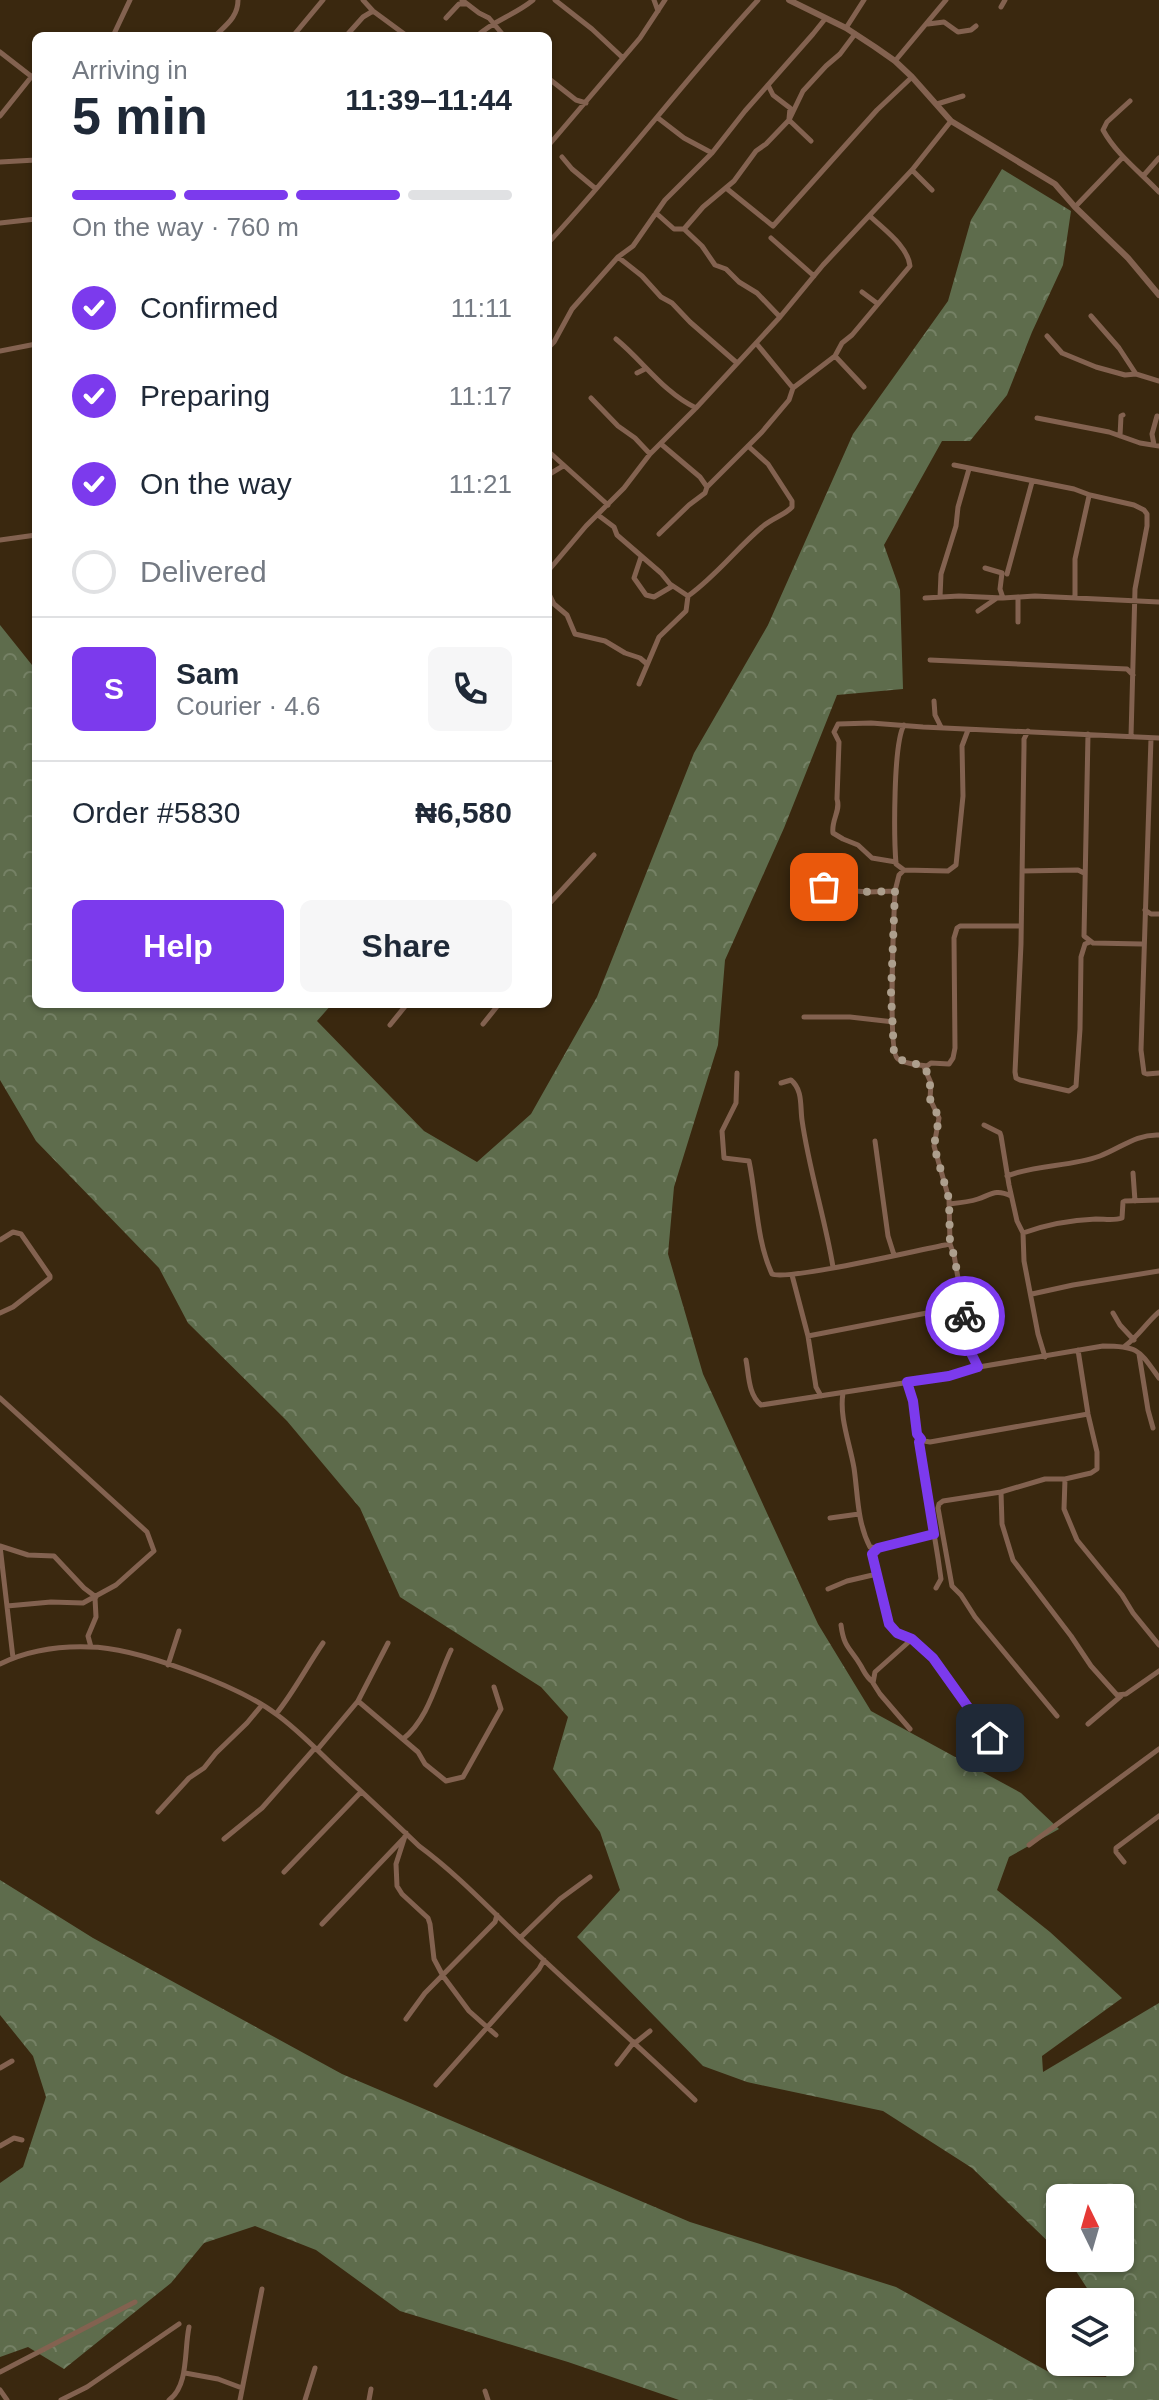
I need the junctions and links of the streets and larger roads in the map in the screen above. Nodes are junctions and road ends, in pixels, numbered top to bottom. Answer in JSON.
{"nodes":[{"id":1,"x":130,"y":0,"type":"edge"},
{"id":2,"x":238,"y":0,"type":"edge"},
{"id":3,"x":323,"y":0,"type":"edge"},
{"id":4,"x":363,"y":0,"type":"edge"},
{"id":5,"x":533,"y":0,"type":"edge"},
{"id":6,"x":555,"y":0,"type":"edge"},
{"id":7,"x":654,"y":0,"type":"edge"},
{"id":8,"x":665,"y":0,"type":"edge"},
{"id":9,"x":758,"y":0,"type":"edge"},
{"id":10,"x":789,"y":0,"type":"edge"},
{"id":11,"x":864,"y":0,"type":"edge"},
{"id":12,"x":946,"y":0,"type":"edge"},
{"id":13,"x":1005,"y":0,"type":"edge"},
{"id":14,"x":465,"y":2,"type":"edge"},
{"id":15,"x":1001,"y":7,"type":"dead end"},
{"id":16,"x":373,"y":11,"type":"junction"},
{"id":17,"x":658,"y":12,"type":"junction"},
{"id":18,"x":446,"y":18,"type":"dead end"},
{"id":19,"x":825,"y":19,"type":"junction"},
{"id":20,"x":492,"y":23,"type":"junction"},
{"id":21,"x":927,"y":24,"type":"junction"},
{"id":22,"x":976,"y":26,"type":"dead end"},
{"id":23,"x":846,"y":28,"type":"junction"},
{"id":24,"x":115,"y":32,"type":"edge"},
{"id":25,"x":219,"y":32,"type":"edge"},
{"id":26,"x":296,"y":32,"type":"edge"},
{"id":27,"x":350,"y":32,"type":"edge"},
{"id":28,"x":402,"y":32,"type":"edge"},
{"id":29,"x":482,"y":32,"type":"edge"},
{"id":30,"x":500,"y":32,"type":"edge"},
{"id":31,"x":855,"y":34,"type":"junction"},
{"id":32,"x":0,"y":52,"type":"edge"},
{"id":33,"x":623,"y":58,"type":"junction"},
{"id":34,"x":895,"y":61,"type":"junction"},
{"id":35,"x":32,"y":76,"type":"edge"},
{"id":36,"x":912,"y":77,"type":"junction"},
{"id":37,"x":32,"y":80,"type":"edge"},
{"id":38,"x":552,"y":81,"type":"edge"},
{"id":39,"x":768,"y":85,"type":"junction"},
{"id":40,"x":963,"y":96,"type":"dead end"},
{"id":41,"x":1130,"y":101,"type":"dead end"},
{"id":42,"x":586,"y":103,"type":"junction"},
{"id":43,"x":937,"y":104,"type":"junction"},
{"id":44,"x":0,"y":116,"type":"edge"},
{"id":45,"x":658,"y":118,"type":"junction"},
{"id":46,"x":789,"y":120,"type":"junction"},
{"id":47,"x":951,"y":121,"type":"junction"},
{"id":48,"x":552,"y":141,"type":"edge"},
{"id":49,"x":811,"y":141,"type":"dead end"},
{"id":50,"x":712,"y":153,"type":"junction"},
{"id":51,"x":562,"y":157,"type":"dead end"},
{"id":52,"x":1123,"y":157,"type":"junction"},
{"id":53,"x":1159,"y":158,"type":"edge"},
{"id":54,"x":32,"y":160,"type":"edge"},
{"id":55,"x":0,"y":162,"type":"edge"},
{"id":56,"x":912,"y":170,"type":"junction"},
{"id":57,"x":1144,"y":175,"type":"junction"},
{"id":58,"x":726,"y":188,"type":"junction"},
{"id":59,"x":596,"y":189,"type":"junction"},
{"id":60,"x":932,"y":190,"type":"dead end"},
{"id":61,"x":1159,"y":192,"type":"edge"},
{"id":62,"x":1075,"y":207,"type":"junction"},
{"id":63,"x":656,"y":213,"type":"junction"},
{"id":64,"x":870,"y":216,"type":"junction"},
{"id":65,"x":32,"y":219,"type":"edge"},
{"id":66,"x":0,"y":223,"type":"edge"},
{"id":67,"x":684,"y":229,"type":"junction"},
{"id":68,"x":552,"y":238,"type":"edge"},
{"id":69,"x":771,"y":238,"type":"dead end"},
{"id":70,"x":618,"y":257,"type":"junction"},
{"id":71,"x":814,"y":276,"type":"junction"},
{"id":72,"x":862,"y":292,"type":"dead end"},
{"id":73,"x":1159,"y":295,"type":"edge"},
{"id":74,"x":878,"y":304,"type":"junction"},
{"id":75,"x":1091,"y":316,"type":"dead end"},
{"id":76,"x":780,"y":317,"type":"junction"},
{"id":77,"x":1047,"y":336,"type":"dead end"},
{"id":78,"x":616,"y":339,"type":"dead end"},
{"id":79,"x":552,"y":342,"type":"edge"},
{"id":80,"x":756,"y":343,"type":"junction"},
{"id":81,"x":32,"y":345,"type":"edge"},
{"id":82,"x":0,"y":351,"type":"edge"},
{"id":83,"x":835,"y":356,"type":"junction"},
{"id":84,"x":737,"y":363,"type":"junction"},
{"id":85,"x":645,"y":369,"type":"junction"},
{"id":86,"x":637,"y":373,"type":"dead end"},
{"id":87,"x":1136,"y":374,"type":"junction"},
{"id":88,"x":1159,"y":381,"type":"edge"},
{"id":89,"x":864,"y":387,"type":"dead end"},
{"id":90,"x":793,"y":388,"type":"junction"},
{"id":91,"x":591,"y":398,"type":"dead end"},
{"id":92,"x":696,"y":408,"type":"junction"},
{"id":93,"x":1123,"y":415,"type":"dead end"},
{"id":94,"x":1157,"y":416,"type":"edge"},
{"id":95,"x":1037,"y":418,"type":"dead end"},
{"id":96,"x":1120,"y":436,"type":"junction"},
{"id":97,"x":661,"y":444,"type":"junction"},
{"id":98,"x":1157,"y":445,"type":"edge"},
{"id":99,"x":748,"y":446,"type":"junction"},
{"id":100,"x":650,"y":454,"type":"junction"},
{"id":101,"x":552,"y":455,"type":"edge"},
{"id":102,"x":954,"y":465,"type":"dead end"},
{"id":103,"x":563,"y":466,"type":"junction"},
{"id":104,"x":969,"y":469,"type":"junction"},
{"id":105,"x":552,"y":473,"type":"edge"},
{"id":106,"x":1032,"y":482,"type":"junction"},
{"id":107,"x":707,"y":487,"type":"junction"},
{"id":108,"x":1090,"y":495,"type":"junction"},
{"id":109,"x":608,"y":505,"type":"junction"},
{"id":110,"x":598,"y":515,"type":"junction"},
{"id":111,"x":659,"y":534,"type":"dead end"},
{"id":112,"x":32,"y":536,"type":"edge"},
{"id":113,"x":0,"y":540,"type":"edge"},
{"id":114,"x":641,"y":557,"type":"junction"},
{"id":115,"x":552,"y":567,"type":"edge"},
{"id":116,"x":985,"y":568,"type":"dead end"},
{"id":117,"x":1007,"y":574,"type":"dead end"},
{"id":118,"x":672,"y":586,"type":"junction"},
{"id":119,"x":688,"y":596,"type":"junction"},
{"id":120,"x":940,"y":597,"type":"junction"},
{"id":121,"x":1018,"y":597,"type":"junction"},
{"id":122,"x":1075,"y":597,"type":"junction"},
{"id":123,"x":925,"y":598,"type":"dead end"},
{"id":124,"x":1000,"y":598,"type":"junction"},
{"id":125,"x":552,"y":600,"type":"edge"},
{"id":126,"x":1135,"y":601,"type":"junction"},
{"id":127,"x":1159,"y":602,"type":"edge"},
{"id":128,"x":978,"y":611,"type":"dead end"},
{"id":129,"x":1018,"y":622,"type":"dead end"},
{"id":130,"x":930,"y":660,"type":"dead end"},
{"id":131,"x":647,"y":664,"type":"junction"},
{"id":132,"x":1134,"y":676,"type":"junction"},
{"id":133,"x":639,"y":684,"type":"dead end"},
{"id":134,"x":934,"y":701,"type":"dead end"},
{"id":135,"x":905,"y":724,"type":"junction"},
{"id":136,"x":942,"y":728,"type":"junction"},
{"id":137,"x":968,"y":730,"type":"junction"},
{"id":138,"x":1028,"y":731,"type":"junction"},
{"id":139,"x":1088,"y":734,"type":"junction"},
{"id":140,"x":1131,"y":736,"type":"junction"},
{"id":141,"x":1151,"y":738,"type":"junction"},
{"id":142,"x":1159,"y":738,"type":"edge"},
{"id":143,"x":594,"y":855,"type":"dead end"},
{"id":144,"x":896,"y":862,"type":"junction"},
{"id":145,"x":904,"y":870,"type":"junction"},
{"id":146,"x":1022,"y":871,"type":"junction"},
{"id":147,"x":1084,"y":873,"type":"junction"},
{"id":148,"x":802,"y":874,"type":"dead end"},
{"id":149,"x":826,"y":889,"type":"junction"},
{"id":150,"x":857,"y":891,"type":"junction"},
{"id":151,"x":895,"y":891,"type":"junction"},
{"id":152,"x":816,"y":895,"type":"dead end"},
{"id":153,"x":552,"y":901,"type":"edge"},
{"id":154,"x":846,"y":912,"type":"dead end"},
{"id":155,"x":1159,"y":914,"type":"edge"},
{"id":156,"x":1147,"y":915,"type":"junction"},
{"id":157,"x":1019,"y":926,"type":"junction"},
{"id":158,"x":1090,"y":942,"type":"junction"},
{"id":159,"x":1143,"y":944,"type":"junction"},
{"id":160,"x":404,"y":1008,"type":"edge"},
{"id":161,"x":496,"y":1008,"type":"edge"},
{"id":162,"x":804,"y":1017,"type":"dead end"},
{"id":163,"x":894,"y":1022,"type":"junction"},
{"id":164,"x":483,"y":1024,"type":"dead end"},
{"id":165,"x":390,"y":1025,"type":"dead end"},
{"id":166,"x":924,"y":1066,"type":"junction"},
{"id":167,"x":737,"y":1073,"type":"dead end"},
{"id":168,"x":1159,"y":1073,"type":"edge"},
{"id":169,"x":781,"y":1083,"type":"dead end"},
{"id":170,"x":984,"y":1125,"type":"dead end"},
{"id":171,"x":1159,"y":1135,"type":"edge"},
{"id":172,"x":875,"y":1141,"type":"dead end"},
{"id":173,"x":1133,"y":1173,"type":"dead end"},
{"id":174,"x":1007,"y":1176,"type":"junction"},
{"id":175,"x":1011,"y":1196,"type":"junction"},
{"id":176,"x":1159,"y":1200,"type":"edge"},
{"id":177,"x":1135,"y":1201,"type":"junction"},
{"id":178,"x":949,"y":1204,"type":"junction"},
{"id":179,"x":1023,"y":1233,"type":"junction"},
{"id":180,"x":0,"y":1240,"type":"edge"},
{"id":181,"x":950,"y":1244,"type":"junction"},
{"id":182,"x":894,"y":1255,"type":"junction"},
{"id":183,"x":833,"y":1267,"type":"junction"},
{"id":184,"x":1159,"y":1271,"type":"edge"},
{"id":185,"x":792,"y":1275,"type":"junction"},
{"id":186,"x":1032,"y":1294,"type":"junction"},
{"id":187,"x":963,"y":1306,"type":"junction"},
{"id":188,"x":1159,"y":1312,"type":"edge"},
{"id":189,"x":0,"y":1313,"type":"edge"},
{"id":190,"x":1113,"y":1313,"type":"dead end"},
{"id":191,"x":808,"y":1336,"type":"junction"},
{"id":192,"x":1136,"y":1338,"type":"junction"},
{"id":193,"x":1125,"y":1346,"type":"junction"},
{"id":194,"x":1078,"y":1350,"type":"junction"},
{"id":195,"x":1138,"y":1352,"type":"junction"},
{"id":196,"x":1045,"y":1357,"type":"junction"},
{"id":197,"x":746,"y":1360,"type":"dead end"},
{"id":198,"x":978,"y":1367,"type":"junction"},
{"id":199,"x":1154,"y":1371,"type":"junction"},
{"id":200,"x":1142,"y":1373,"type":"junction"},
{"id":201,"x":1159,"y":1378,"type":"edge"},
{"id":202,"x":907,"y":1382,"type":"junction"},
{"id":203,"x":843,"y":1393,"type":"junction"},
{"id":204,"x":821,"y":1396,"type":"junction"},
{"id":205,"x":0,"y":1398,"type":"edge"},
{"id":206,"x":1088,"y":1414,"type":"junction"},
{"id":207,"x":1153,"y":1428,"type":"dead end"},
{"id":208,"x":921,"y":1439,"type":"junction"},
{"id":209,"x":1065,"y":1479,"type":"junction"},
{"id":210,"x":1001,"y":1492,"type":"junction"},
{"id":211,"x":859,"y":1514,"type":"junction"},
{"id":212,"x":830,"y":1518,"type":"dead end"},
{"id":213,"x":934,"y":1534,"type":"junction"},
{"id":214,"x":0,"y":1546,"type":"edge"},
{"id":215,"x":871,"y":1551,"type":"junction"},
{"id":216,"x":877,"y":1574,"type":"junction"},
{"id":217,"x":936,"y":1588,"type":"dead end"},
{"id":218,"x":828,"y":1589,"type":"dead end"},
{"id":219,"x":95,"y":1597,"type":"junction"},
{"id":220,"x":7,"y":1606,"type":"junction"},
{"id":221,"x":841,"y":1625,"type":"dead end"},
{"id":222,"x":179,"y":1631,"type":"dead end"},
{"id":223,"x":912,"y":1639,"type":"junction"},
{"id":224,"x":323,"y":1643,"type":"dead end"},
{"id":225,"x":388,"y":1643,"type":"dead end"},
{"id":226,"x":1159,"y":1645,"type":"edge"},
{"id":227,"x":91,"y":1647,"type":"junction"},
{"id":228,"x":451,"y":1650,"type":"dead end"},
{"id":229,"x":13,"y":1658,"type":"junction"},
{"id":230,"x":0,"y":1664,"type":"edge"},
{"id":231,"x":168,"y":1665,"type":"junction"},
{"id":232,"x":1159,"y":1671,"type":"edge"},
{"id":233,"x":875,"y":1672,"type":"junction"},
{"id":234,"x":864,"y":1675,"type":"junction"},
{"id":235,"x":873,"y":1683,"type":"junction"},
{"id":236,"x":494,"y":1687,"type":"dead end"},
{"id":237,"x":1122,"y":1696,"type":"junction"},
{"id":238,"x":358,"y":1701,"type":"junction"},
{"id":239,"x":262,"y":1705,"type":"junction"},
{"id":240,"x":276,"y":1714,"type":"junction"},
{"id":241,"x":1057,"y":1716,"type":"dead end"},
{"id":242,"x":1088,"y":1724,"type":"dead end"},
{"id":243,"x":910,"y":1729,"type":"dead end"},
{"id":244,"x":990,"y":1738,"type":"dead end"},
{"id":245,"x":403,"y":1739,"type":"junction"},
{"id":246,"x":316,"y":1749,"type":"junction"},
{"id":247,"x":1159,"y":1749,"type":"edge"},
{"id":248,"x":361,"y":1792,"type":"junction"},
{"id":249,"x":158,"y":1812,"type":"dead end"},
{"id":250,"x":1159,"y":1816,"type":"edge"},
{"id":251,"x":405,"y":1835,"type":"junction"},
{"id":252,"x":224,"y":1839,"type":"dead end"},
{"id":253,"x":1029,"y":1845,"type":"dead end"},
{"id":254,"x":1124,"y":1862,"type":"dead end"},
{"id":255,"x":284,"y":1872,"type":"dead end"},
{"id":256,"x":590,"y":1877,"type":"dead end"},
{"id":257,"x":497,"y":1914,"type":"junction"},
{"id":258,"x":504,"y":1921,"type":"junction"},
{"id":259,"x":495,"y":1922,"type":"junction"},
{"id":260,"x":322,"y":1924,"type":"dead end"},
{"id":261,"x":520,"y":1938,"type":"junction"},
{"id":262,"x":544,"y":1960,"type":"junction"},
{"id":263,"x":443,"y":1976,"type":"junction"},
{"id":264,"x":406,"y":2019,"type":"dead end"},
{"id":265,"x":488,"y":2026,"type":"junction"},
{"id":266,"x":650,"y":2031,"type":"dead end"},
{"id":267,"x":496,"y":2035,"type":"dead end"},
{"id":268,"x":634,"y":2042,"type":"junction"},
{"id":269,"x":12,"y":2061,"type":"dead end"},
{"id":270,"x":617,"y":2064,"type":"dead end"},
{"id":271,"x":0,"y":2068,"type":"edge"},
{"id":272,"x":436,"y":2085,"type":"dead end"},
{"id":273,"x":695,"y":2100,"type":"dead end"},
{"id":274,"x":22,"y":2140,"type":"dead end"},
{"id":275,"x":0,"y":2146,"type":"edge"},
{"id":276,"x":262,"y":2289,"type":"dead end"},
{"id":277,"x":135,"y":2302,"type":"dead end"},
{"id":278,"x":179,"y":2324,"type":"dead end"},
{"id":279,"x":189,"y":2327,"type":"dead end"},
{"id":280,"x":315,"y":2368,"type":"dead end"},
{"id":281,"x":0,"y":2372,"type":"edge"},
{"id":282,"x":185,"y":2373,"type":"junction"},
{"id":283,"x":242,"y":2388,"type":"junction"},
{"id":284,"x":371,"y":2389,"type":"dead end"},
{"id":285,"x":0,"y":2390,"type":"edge"},
{"id":286,"x":485,"y":2391,"type":"dead end"},
{"id":287,"x":177,"y":2397,"type":"edge"},
{"id":288,"x":7,"y":2400,"type":"edge"},
{"id":289,"x":61,"y":2400,"type":"edge"},
{"id":290,"x":169,"y":2400,"type":"edge"},
{"id":291,"x":240,"y":2400,"type":"edge"},
{"id":292,"x":305,"y":2400,"type":"edge"},
{"id":293,"x":369,"y":2400,"type":"edge"},
{"id":294,"x":488,"y":2400,"type":"edge"}],
"edges":[{"from":1,"to":24,"type":"street"},
{"from":2,"to":25,"type":"street"},
{"from":3,"to":26,"type":"street"},
{"from":4,"to":16,"type":"street"},
{"from":5,"to":20,"type":"street"},
{"from":6,"to":33,"type":"street"},
{"from":7,"to":17,"type":"street"},
{"from":8,"to":17,"type":"street"},
{"from":9,"to":45,"type":"street"},
{"from":10,"to":19,"type":"street"},
{"from":11,"to":23,"type":"street"},
{"from":12,"to":21,"type":"street"},
{"from":13,"to":15,"type":"street"},
{"from":14,"to":18,"type":"street"},
{"from":14,"to":20,"type":"street"},
{"from":16,"to":27,"type":"street"},
{"from":16,"to":28,"type":"street"},
{"from":17,"to":33,"type":"street"},
{"from":19,"to":23,"type":"street"},
{"from":19,"to":39,"type":"street"},
{"from":20,"to":29,"type":"street"},
{"from":20,"to":30,"type":"street"},
{"from":21,"to":22,"type":"street"},
{"from":21,"to":34,"type":"street"},
{"from":23,"to":31,"type":"street"},
{"from":31,"to":34,"type":"street"},
{"from":31,"to":46,"type":"street"},
{"from":32,"to":35,"type":"street"},
{"from":33,"to":42,"type":"street"},
{"from":34,"to":36,"type":"street"},
{"from":36,"to":43,"type":"street"},
{"from":36,"to":58,"type":"street"},
{"from":37,"to":44,"type":"street"},
{"from":38,"to":42,"type":"street"},
{"from":39,"to":46,"type":"street"},
{"from":39,"to":50,"type":"street"},
{"from":40,"to":43,"type":"street"},
{"from":41,"to":52,"type":"street"},
{"from":42,"to":48,"type":"street"},
{"from":43,"to":47,"type":"street"},
{"from":45,"to":50,"type":"street"},
{"from":45,"to":59,"type":"street"},
{"from":46,"to":49,"type":"street"},
{"from":46,"to":58,"type":"street"},
{"from":47,"to":56,"type":"street"},
{"from":47,"to":62,"type":"street"},
{"from":50,"to":63,"type":"street"},
{"from":51,"to":59,"type":"street"},
{"from":52,"to":57,"type":"street"},
{"from":52,"to":62,"type":"street"},
{"from":53,"to":57,"type":"street"},
{"from":54,"to":55,"type":"street"},
{"from":56,"to":60,"type":"street"},
{"from":56,"to":64,"type":"street"},
{"from":57,"to":61,"type":"street"},
{"from":58,"to":67,"type":"street"},
{"from":59,"to":68,"type":"street"},
{"from":62,"to":73,"type":"street"},
{"from":63,"to":67,"type":"street"},
{"from":63,"to":70,"type":"street"},
{"from":64,"to":71,"type":"street"},
{"from":64,"to":74,"type":"street"},
{"from":65,"to":66,"type":"street"},
{"from":67,"to":76,"type":"street"},
{"from":69,"to":71,"type":"street"},
{"from":70,"to":79,"type":"street"},
{"from":70,"to":84,"type":"street"},
{"from":71,"to":76,"type":"street"},
{"from":72,"to":74,"type":"street"},
{"from":74,"to":83,"type":"street"},
{"from":75,"to":87,"type":"street"},
{"from":76,"to":80,"type":"street"},
{"from":77,"to":87,"type":"street"},
{"from":78,"to":85,"type":"street"},
{"from":80,"to":84,"type":"street"},
{"from":80,"to":90,"type":"street"},
{"from":81,"to":82,"type":"street"},
{"from":83,"to":89,"type":"street"},
{"from":83,"to":90,"type":"street"},
{"from":84,"to":92,"type":"street"},
{"from":85,"to":86,"type":"street"},
{"from":85,"to":92,"type":"street"},
{"from":87,"to":88,"type":"street"},
{"from":90,"to":99,"type":"street"},
{"from":91,"to":100,"type":"street"},
{"from":92,"to":97,"type":"street"},
{"from":93,"to":96,"type":"street"},
{"from":94,"to":98,"type":"street"},
{"from":95,"to":96,"type":"street"},
{"from":96,"to":98,"type":"street"},
{"from":97,"to":100,"type":"street"},
{"from":97,"to":107,"type":"street"},
{"from":99,"to":107,"type":"street"},
{"from":99,"to":119,"type":"street"},
{"from":100,"to":109,"type":"street"},
{"from":101,"to":103,"type":"street"},
{"from":102,"to":104,"type":"street"},
{"from":103,"to":105,"type":"street"},
{"from":103,"to":109,"type":"street"},
{"from":104,"to":106,"type":"street"},
{"from":104,"to":120,"type":"street"},
{"from":106,"to":108,"type":"street"},
{"from":106,"to":117,"type":"street"},
{"from":107,"to":111,"type":"street"},
{"from":108,"to":122,"type":"street"},
{"from":108,"to":126,"type":"street"},
{"from":109,"to":110,"type":"street"},
{"from":110,"to":114,"type":"street"},
{"from":110,"to":115,"type":"street"},
{"from":112,"to":113,"type":"street"},
{"from":114,"to":118,"type":"street"},
{"from":114,"to":118,"type":"street"},
{"from":116,"to":124,"type":"street"},
{"from":118,"to":119,"type":"street"},
{"from":119,"to":131,"type":"street"},
{"from":120,"to":123,"type":"street"},
{"from":120,"to":124,"type":"street"},
{"from":121,"to":122,"type":"street"},
{"from":121,"to":124,"type":"street"},
{"from":121,"to":129,"type":"street"},
{"from":122,"to":126,"type":"street"},
{"from":124,"to":128,"type":"street"},
{"from":125,"to":131,"type":"street"},
{"from":126,"to":127,"type":"street"},
{"from":126,"to":132,"type":"street"},
{"from":130,"to":132,"type":"street"},
{"from":131,"to":133,"type":"street"},
{"from":132,"to":140,"type":"street"},
{"from":134,"to":136,"type":"street"},
{"from":135,"to":136,"type":"street"},
{"from":135,"to":144,"type":"street"},
{"from":135,"to":144,"type":"street"},
{"from":136,"to":137,"type":"street"},
{"from":137,"to":138,"type":"street"},
{"from":137,"to":145,"type":"street"},
{"from":138,"to":139,"type":"street"},
{"from":138,"to":146,"type":"street"},
{"from":139,"to":140,"type":"street"},
{"from":139,"to":147,"type":"street"},
{"from":140,"to":141,"type":"street"},
{"from":141,"to":142,"type":"street"},
{"from":141,"to":156,"type":"street"},
{"from":143,"to":153,"type":"street"},
{"from":144,"to":145,"type":"street"},
{"from":145,"to":151,"type":"street"},
{"from":146,"to":147,"type":"street"},
{"from":146,"to":157,"type":"street"},
{"from":147,"to":158,"type":"street"},
{"from":148,"to":149,"type":"street"},
{"from":149,"to":150,"type":"street"},
{"from":149,"to":152,"type":"street"},
{"from":150,"to":151,"type":"street"},
{"from":150,"to":154,"type":"street"},
{"from":151,"to":163,"type":"street"},
{"from":155,"to":156,"type":"street"},
{"from":156,"to":159,"type":"street"},
{"from":157,"to":158,"type":"street"},
{"from":157,"to":166,"type":"street"},
{"from":158,"to":159,"type":"street"},
{"from":159,"to":168,"type":"street"},
{"from":160,"to":165,"type":"street"},
{"from":161,"to":164,"type":"street"},
{"from":162,"to":163,"type":"street"},
{"from":163,"to":166,"type":"street"},
{"from":166,"to":178,"type":"street"},
{"from":167,"to":185,"type":"street"},
{"from":169,"to":183,"type":"street"},
{"from":170,"to":174,"type":"street"},
{"from":171,"to":174,"type":"street"},
{"from":172,"to":182,"type":"street"},
{"from":173,"to":177,"type":"street"},
{"from":174,"to":175,"type":"street"},
{"from":175,"to":178,"type":"street"},
{"from":175,"to":179,"type":"street"},
{"from":176,"to":177,"type":"street"},
{"from":177,"to":179,"type":"street"},
{"from":178,"to":181,"type":"street"},
{"from":179,"to":186,"type":"street"},
{"from":180,"to":189,"type":"street"},
{"from":181,"to":182,"type":"street"},
{"from":181,"to":187,"type":"street"},
{"from":182,"to":183,"type":"street"},
{"from":183,"to":185,"type":"street"},
{"from":184,"to":186,"type":"street"},
{"from":185,"to":191,"type":"street"},
{"from":186,"to":196,"type":"street"},
{"from":187,"to":191,"type":"street"},
{"from":187,"to":198,"type":"street"},
{"from":188,"to":192,"type":"street"},
{"from":190,"to":192,"type":"street"},
{"from":191,"to":204,"type":"street"},
{"from":192,"to":193,"type":"street"},
{"from":192,"to":195,"type":"street"},
{"from":193,"to":194,"type":"street"},
{"from":193,"to":195,"type":"street"},
{"from":194,"to":196,"type":"street"},
{"from":194,"to":206,"type":"street"},
{"from":195,"to":199,"type":"street"},
{"from":195,"to":200,"type":"street"},
{"from":196,"to":198,"type":"street"},
{"from":197,"to":204,"type":"street"},
{"from":198,"to":202,"type":"street"},
{"from":199,"to":200,"type":"street"},
{"from":199,"to":201,"type":"street"},
{"from":200,"to":207,"type":"street"},
{"from":202,"to":203,"type":"street"},
{"from":202,"to":208,"type":"street"},
{"from":203,"to":204,"type":"street"},
{"from":203,"to":211,"type":"street"},
{"from":205,"to":219,"type":"street"},
{"from":206,"to":208,"type":"street"},
{"from":206,"to":209,"type":"street"},
{"from":208,"to":213,"type":"street"},
{"from":209,"to":210,"type":"street"},
{"from":209,"to":226,"type":"street"},
{"from":210,"to":237,"type":"street"},
{"from":210,"to":241,"type":"street"},
{"from":211,"to":212,"type":"street"},
{"from":211,"to":215,"type":"street"},
{"from":213,"to":215,"type":"street"},
{"from":213,"to":217,"type":"street"},
{"from":214,"to":219,"type":"street"},
{"from":214,"to":220,"type":"street"},
{"from":215,"to":216,"type":"street"},
{"from":216,"to":218,"type":"street"},
{"from":216,"to":223,"type":"street"},
{"from":219,"to":220,"type":"street"},
{"from":219,"to":227,"type":"street"},
{"from":220,"to":229,"type":"street"},
{"from":221,"to":234,"type":"street"},
{"from":222,"to":231,"type":"street"},
{"from":223,"to":233,"type":"street"},
{"from":223,"to":244,"type":"street"},
{"from":224,"to":240,"type":"street"},
{"from":225,"to":238,"type":"street"},
{"from":227,"to":229,"type":"street"},
{"from":227,"to":231,"type":"street"},
{"from":228,"to":245,"type":"street"},
{"from":229,"to":230,"type":"street"},
{"from":231,"to":239,"type":"street"},
{"from":232,"to":237,"type":"street"},
{"from":233,"to":234,"type":"street"},
{"from":233,"to":235,"type":"street"},
{"from":234,"to":235,"type":"street"},
{"from":235,"to":243,"type":"street"},
{"from":236,"to":245,"type":"street"},
{"from":237,"to":242,"type":"street"},
{"from":238,"to":245,"type":"street"},
{"from":238,"to":246,"type":"street"},
{"from":239,"to":240,"type":"street"},
{"from":239,"to":249,"type":"street"},
{"from":240,"to":246,"type":"street"},
{"from":246,"to":248,"type":"street"},
{"from":246,"to":252,"type":"street"},
{"from":247,"to":253,"type":"street"},
{"from":248,"to":251,"type":"street"},
{"from":248,"to":255,"type":"street"},
{"from":250,"to":254,"type":"street"},
{"from":251,"to":257,"type":"street"},
{"from":251,"to":260,"type":"street"},
{"from":251,"to":263,"type":"street"},
{"from":256,"to":261,"type":"street"},
{"from":257,"to":258,"type":"street"},
{"from":257,"to":259,"type":"street"},
{"from":258,"to":259,"type":"street"},
{"from":258,"to":261,"type":"street"},
{"from":259,"to":263,"type":"street"},
{"from":261,"to":262,"type":"street"},
{"from":262,"to":265,"type":"street"},
{"from":262,"to":268,"type":"street"},
{"from":263,"to":264,"type":"street"},
{"from":263,"to":265,"type":"street"},
{"from":265,"to":267,"type":"street"},
{"from":265,"to":272,"type":"street"},
{"from":266,"to":268,"type":"street"},
{"from":268,"to":270,"type":"street"},
{"from":268,"to":273,"type":"street"},
{"from":269,"to":271,"type":"street"},
{"from":274,"to":275,"type":"street"},
{"from":276,"to":283,"type":"street"},
{"from":277,"to":281,"type":"street"},
{"from":278,"to":289,"type":"street"},
{"from":279,"to":282,"type":"street"},
{"from":280,"to":292,"type":"street"},
{"from":282,"to":283,"type":"street"},
{"from":282,"to":287,"type":"street"},
{"from":283,"to":291,"type":"street"},
{"from":284,"to":293,"type":"street"},
{"from":285,"to":288,"type":"street"},
{"from":286,"to":294,"type":"street"},
{"from":287,"to":290,"type":"street"}]}
